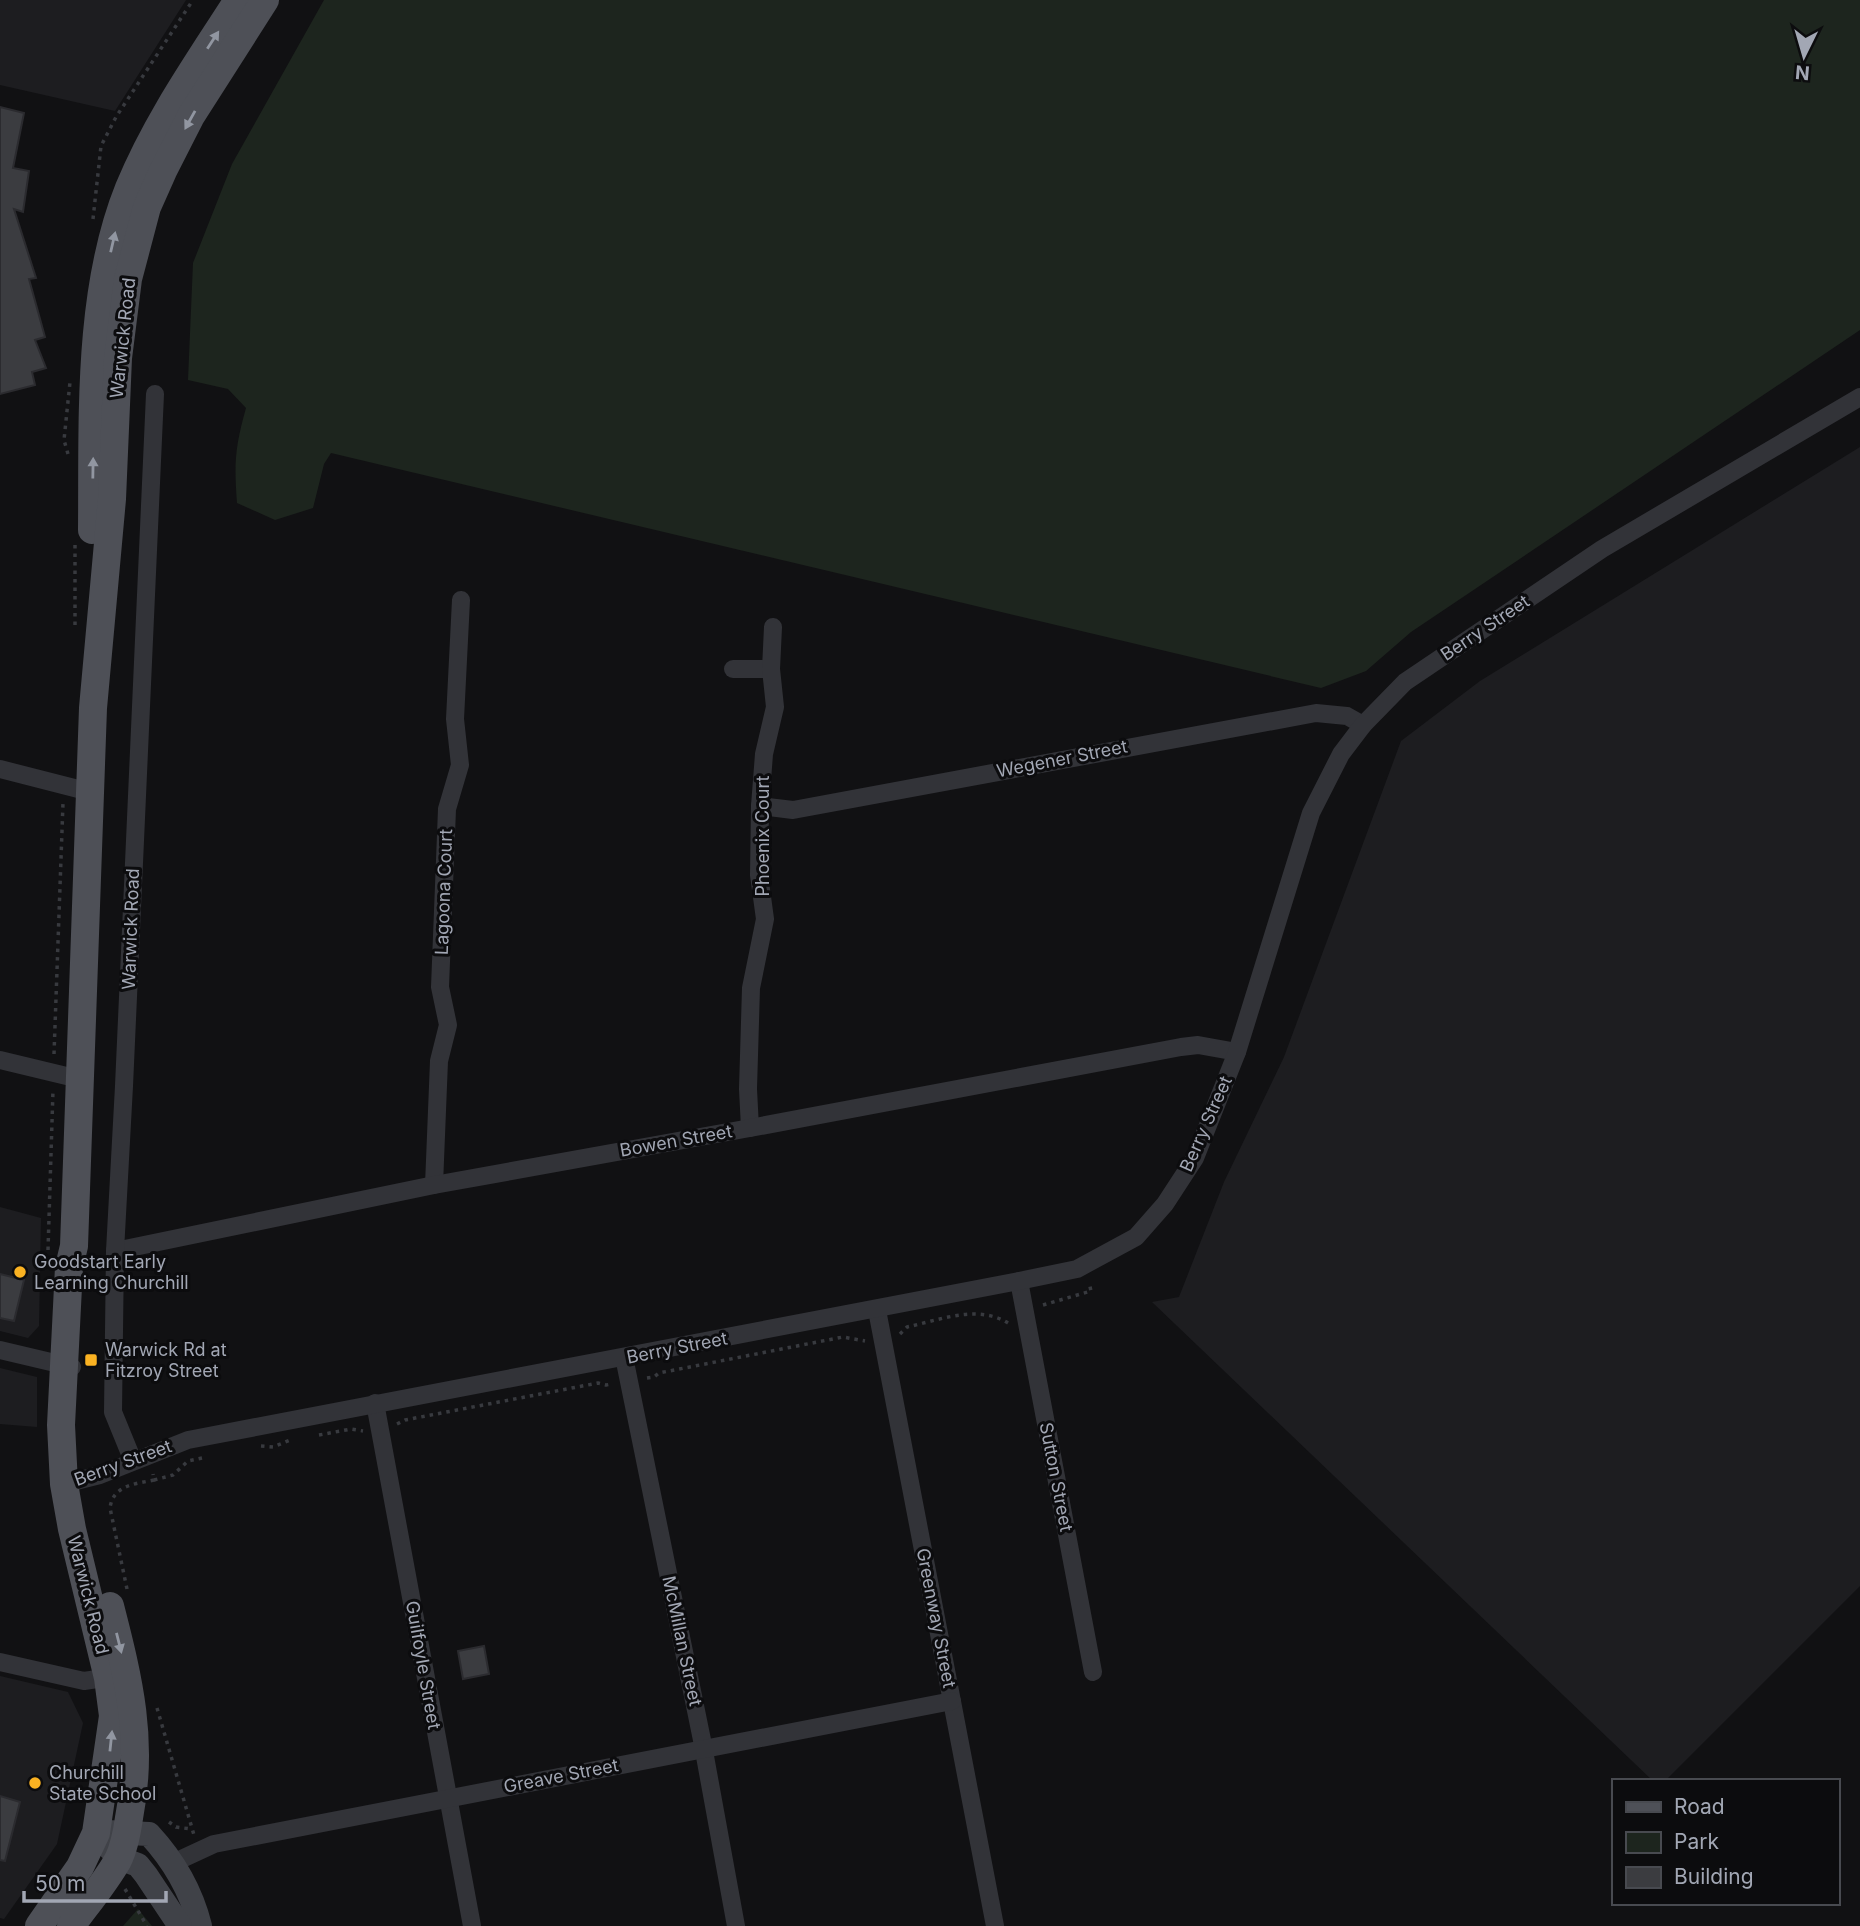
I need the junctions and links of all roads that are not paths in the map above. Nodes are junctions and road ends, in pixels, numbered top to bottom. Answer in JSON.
{"nodes":[{"id":1,"x":238,"y":0,"type":"edge"},
{"id":2,"x":265,"y":0,"type":"edge"},
{"id":3,"x":155,"y":394,"type":"dead end"},
{"id":4,"x":1860,"y":397,"type":"edge"},
{"id":5,"x":461,"y":600,"type":"dead end"},
{"id":6,"x":773,"y":627,"type":"dead end"},
{"id":7,"x":733,"y":668,"type":"dead end"},
{"id":8,"x":771,"y":669,"type":"junction"},
{"id":9,"x":93,"y":708,"type":"junction"},
{"id":10,"x":1363,"y":725,"type":"junction"},
{"id":11,"x":0,"y":769,"type":"edge"},
{"id":12,"x":90,"y":792,"type":"junction"},
{"id":13,"x":760,"y":806,"type":"junction"},
{"id":14,"x":1237,"y":1052,"type":"junction"},
{"id":15,"x":0,"y":1060,"type":"edge"},
{"id":16,"x":79,"y":1079,"type":"junction"},
{"id":17,"x":750,"y":1128,"type":"junction"},
{"id":18,"x":434,"y":1185,"type":"junction"},
{"id":19,"x":115,"y":1251,"type":"junction"},
{"id":20,"x":1019,"y":1281,"type":"junction"},
{"id":21,"x":877,"y":1310,"type":"junction"},
{"id":22,"x":0,"y":1350,"type":"edge"},
{"id":23,"x":624,"y":1357,"type":"junction"},
{"id":24,"x":70,"y":1366,"type":"junction"},
{"id":25,"x":375,"y":1403,"type":"junction"},
{"id":26,"x":133,"y":1461,"type":"junction"},
{"id":27,"x":74,"y":1482,"type":"junction"},
{"id":28,"x":0,"y":1662,"type":"edge"},
{"id":29,"x":1093,"y":1672,"type":"dead end"},
{"id":30,"x":118,"y":1676,"type":"junction"},
{"id":31,"x":952,"y":1701,"type":"junction"},
{"id":32,"x":703,"y":1748,"type":"junction"},
{"id":33,"x":447,"y":1798,"type":"junction"},
{"id":34,"x":96,"y":1833,"type":"junction"},
{"id":35,"x":123,"y":1845,"type":"junction"},
{"id":36,"x":173,"y":1863,"type":"junction"},
{"id":37,"x":39,"y":1926,"type":"edge"},
{"id":38,"x":71,"y":1926,"type":"edge"},
{"id":39,"x":180,"y":1926,"type":"edge"},
{"id":40,"x":201,"y":1926,"type":"edge"},
{"id":41,"x":472,"y":1926,"type":"edge"},
{"id":42,"x":736,"y":1926,"type":"edge"},
{"id":43,"x":995,"y":1926,"type":"edge"}],
"edges":[{"from":9,"to":1,"type":"main road","name":"Warwick Road","one_way":true},
{"from":2,"to":9,"type":"main road","name":"Warwick Road","one_way":true},
{"from":3,"to":19,"type":"street","name":"Warwick Road"},
{"from":4,"to":10,"type":"street","name":"Berry Street"},
{"from":5,"to":18,"type":"street","name":"Lagoona Court"},
{"from":6,"to":8,"type":"street","name":"Phoenix Court"},
{"from":7,"to":8,"type":"street"},
{"from":8,"to":13,"type":"street","name":"Phoenix Court"},
{"from":9,"to":12,"type":"main road","name":"Warwick Road"},
{"from":10,"to":13,"type":"street","name":"Wegener Street"},
{"from":10,"to":14,"type":"street","name":"Berry Street"},
{"from":11,"to":12,"type":"street"},
{"from":12,"to":16,"type":"main road","name":"Warwick Road"},
{"from":13,"to":17,"type":"street","name":"Phoenix Court"},
{"from":14,"to":17,"type":"street","name":"Bowen Street"},
{"from":14,"to":20,"type":"street","name":"Berry Street"},
{"from":15,"to":16,"type":"street"},
{"from":16,"to":24,"type":"main road","name":"Warwick Road"},
{"from":17,"to":18,"type":"street","name":"Bowen Street"},
{"from":18,"to":19,"type":"street","name":"Bowen Street"},
{"from":19,"to":26,"type":"street","name":"Warwick Road"},
{"from":20,"to":21,"type":"street","name":"Berry Street"},
{"from":20,"to":29,"type":"street","name":"Sutton Street"},
{"from":21,"to":23,"type":"street","name":"Berry Street"},
{"from":21,"to":31,"type":"street","name":"Greenway Street"},
{"from":22,"to":24,"type":"street"},
{"from":23,"to":25,"type":"street","name":"Berry Street"},
{"from":23,"to":32,"type":"street","name":"McMillan Street"},
{"from":24,"to":27,"type":"main road","name":"Warwick Road"},
{"from":25,"to":26,"type":"street","name":"Berry Street"},
{"from":25,"to":33,"type":"street","name":"Guilfoyle Street"},
{"from":26,"to":27,"type":"street","name":"Berry Street"},
{"from":27,"to":30,"type":"main road","name":"Warwick Road"},
{"from":28,"to":30,"type":"street"},
{"from":34,"to":30,"type":"main road","name":"Warwick Road","one_way":true},
{"from":30,"to":35,"type":"main road","name":"Warwick Road"},
{"from":31,"to":32,"type":"street","name":"Greave Street"},
{"from":31,"to":43,"type":"street","name":"Greenway Street"},
{"from":32,"to":33,"type":"street","name":"Greave Street"},
{"from":32,"to":42,"type":"street","name":"McMillan Street"},
{"from":33,"to":36,"type":"street","name":"Greave Street"},
{"from":33,"to":41,"type":"street","name":"Guilfoyle Street"},
{"from":34,"to":35,"type":"main road"},
{"from":34,"to":37,"type":"main road","name":"Warwick Road"},
{"from":35,"to":36,"type":"main road"},
{"from":35,"to":38,"type":"main road","name":"Warwick Road"},
{"from":35,"to":39,"type":"main road"},
{"from":36,"to":40,"type":"main road"}]}
